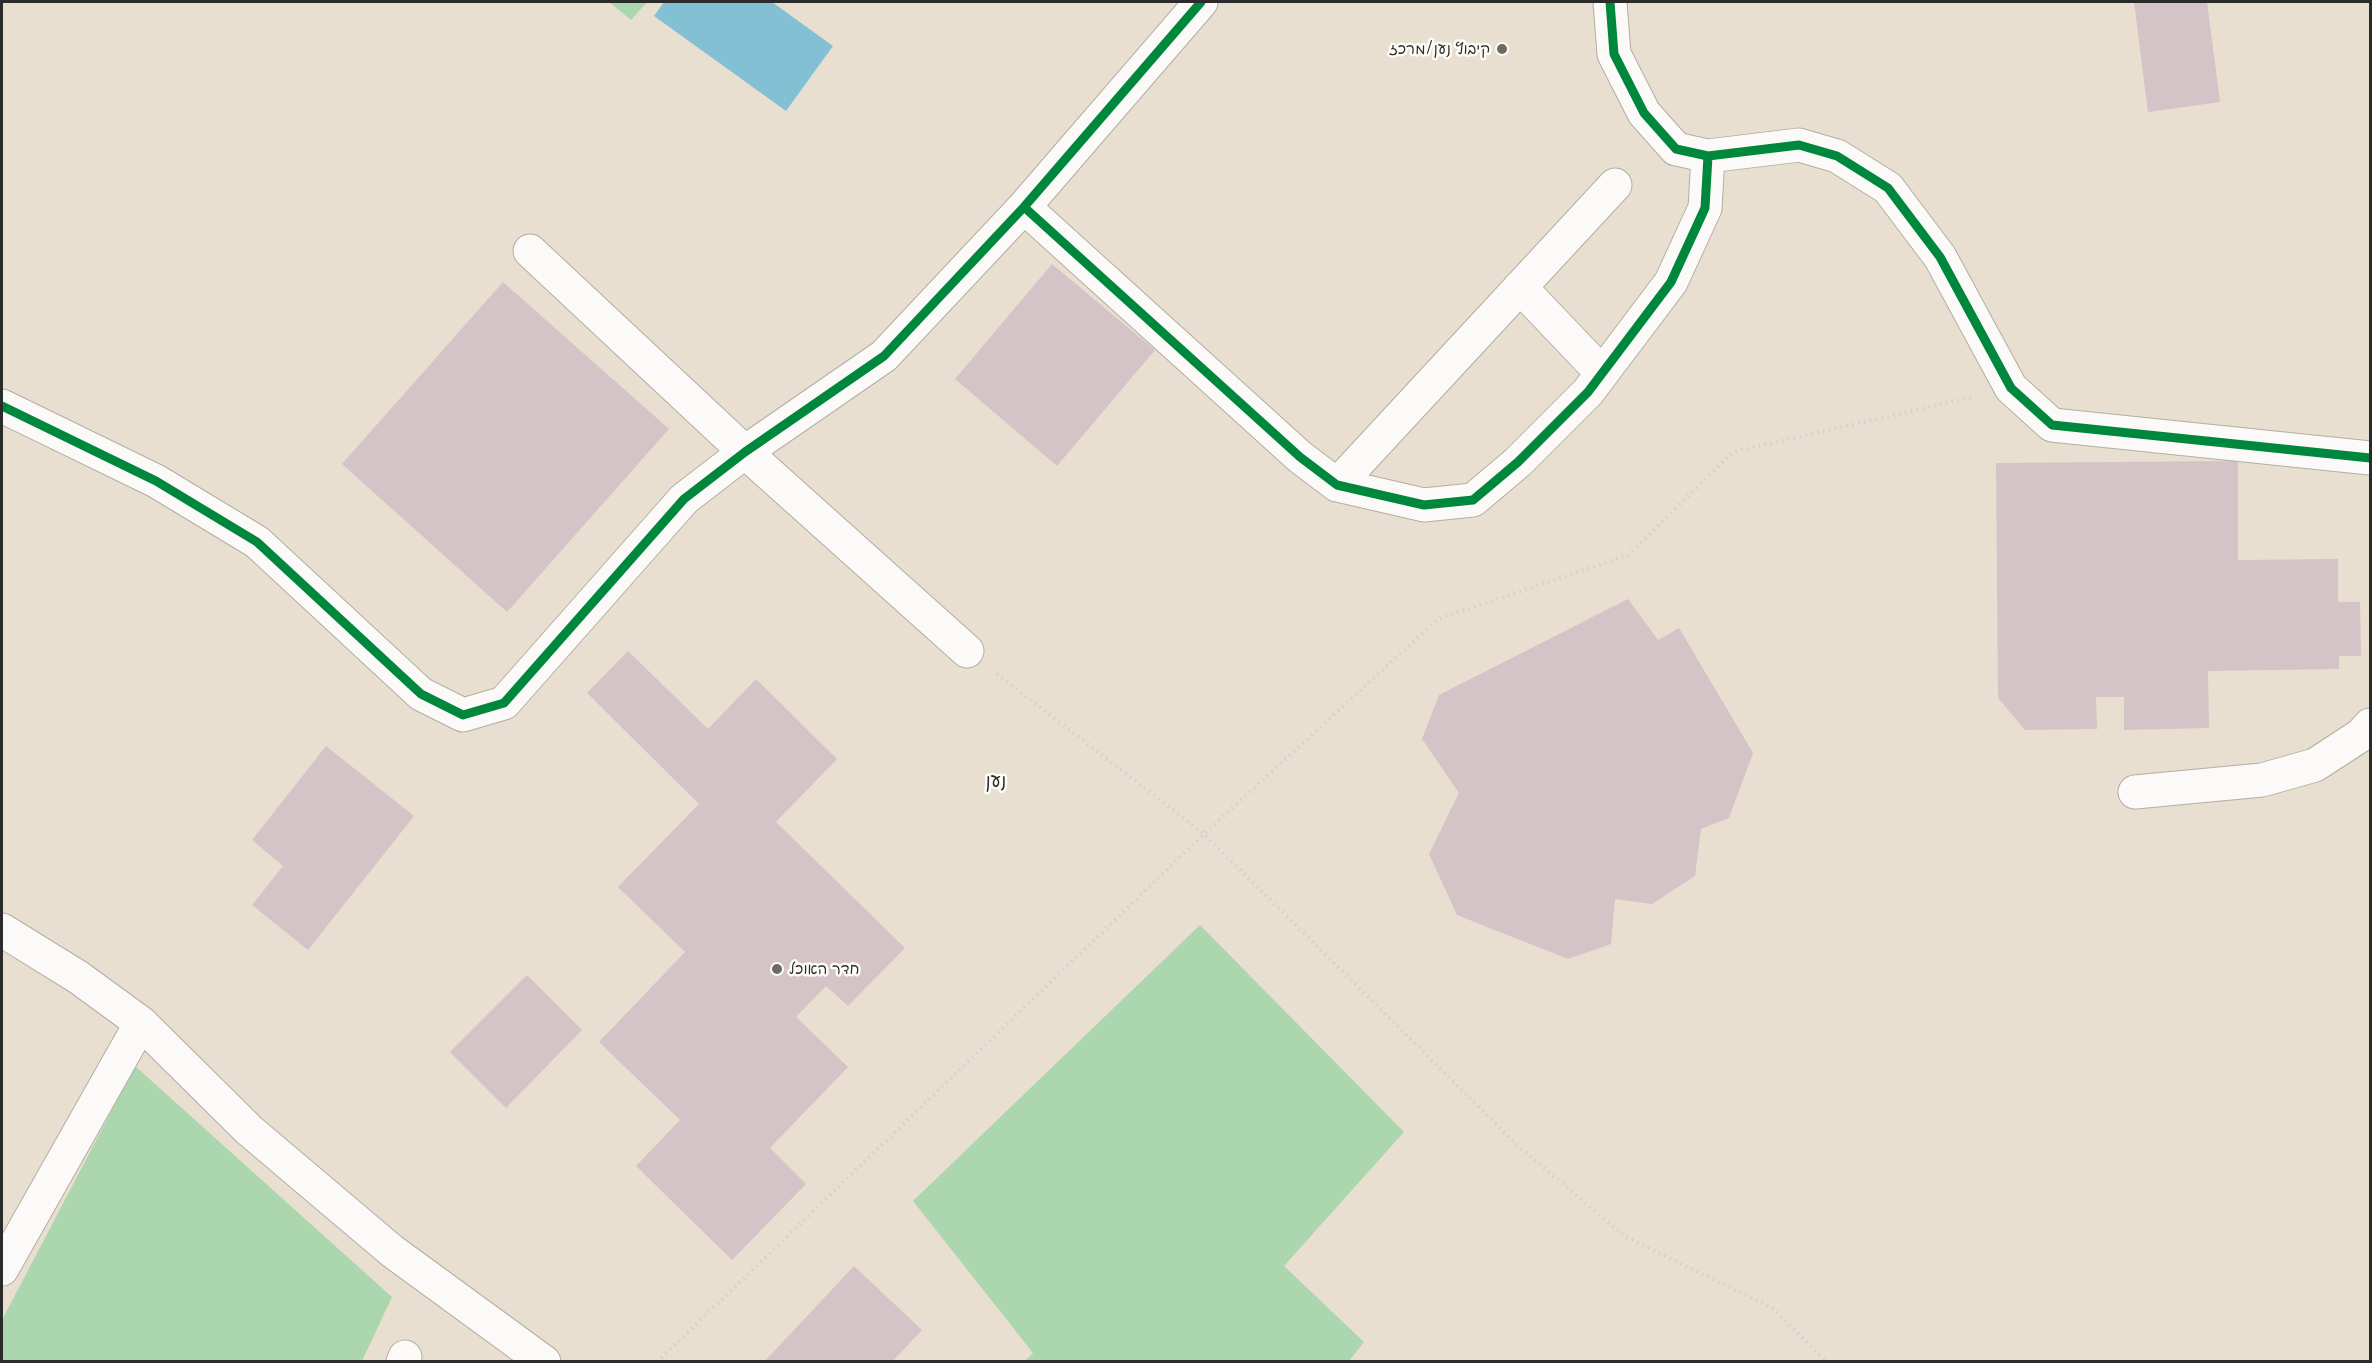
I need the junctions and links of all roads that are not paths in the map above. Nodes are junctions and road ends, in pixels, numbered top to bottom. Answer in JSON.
{"nodes":[{"id":1,"x":1201,"y":2,"type":"edge"},
{"id":2,"x":1610,"y":2,"type":"edge"},
{"id":3,"x":1708,"y":156,"type":"junction"},
{"id":4,"x":1616,"y":185,"type":"dead end"},
{"id":5,"x":1024,"y":207,"type":"junction"},
{"id":6,"x":530,"y":252,"type":"dead end"},
{"id":7,"x":1520,"y":287,"type":"junction"},
{"id":8,"x":1602,"y":373,"type":"junction"},
{"id":9,"x":2,"y":406,"type":"edge"},
{"id":10,"x":745,"y":453,"type":"junction"},
{"id":11,"x":2370,"y":458,"type":"edge"},
{"id":12,"x":1337,"y":485,"type":"junction"},
{"id":13,"x":967,"y":651,"type":"road end"},
{"id":14,"x":2370,"y":725,"type":"edge"},
{"id":15,"x":2135,"y":792,"type":"dead end"},
{"id":16,"x":2,"y":930,"type":"edge"},
{"id":17,"x":141,"y":1023,"type":"junction"},
{"id":18,"x":2,"y":1269,"type":"edge"},
{"id":19,"x":537,"y":1359,"type":"edge"}],
"edges":[{"from":1,"to":5,"type":"street"},
{"from":2,"to":3,"type":"street"},
{"from":3,"to":8,"type":"street"},
{"from":3,"to":11,"type":"street"},
{"from":4,"to":7,"type":"street"},
{"from":5,"to":10,"type":"street"},
{"from":5,"to":12,"type":"street"},
{"from":6,"to":10,"type":"street"},
{"from":7,"to":8,"type":"street"},
{"from":7,"to":12,"type":"street"},
{"from":8,"to":12,"type":"street"},
{"from":9,"to":10,"type":"street"},
{"from":10,"to":13,"type":"street"},
{"from":14,"to":15,"type":"street"},
{"from":16,"to":17,"type":"street"},
{"from":17,"to":18,"type":"street"},
{"from":17,"to":19,"type":"street"}]}
